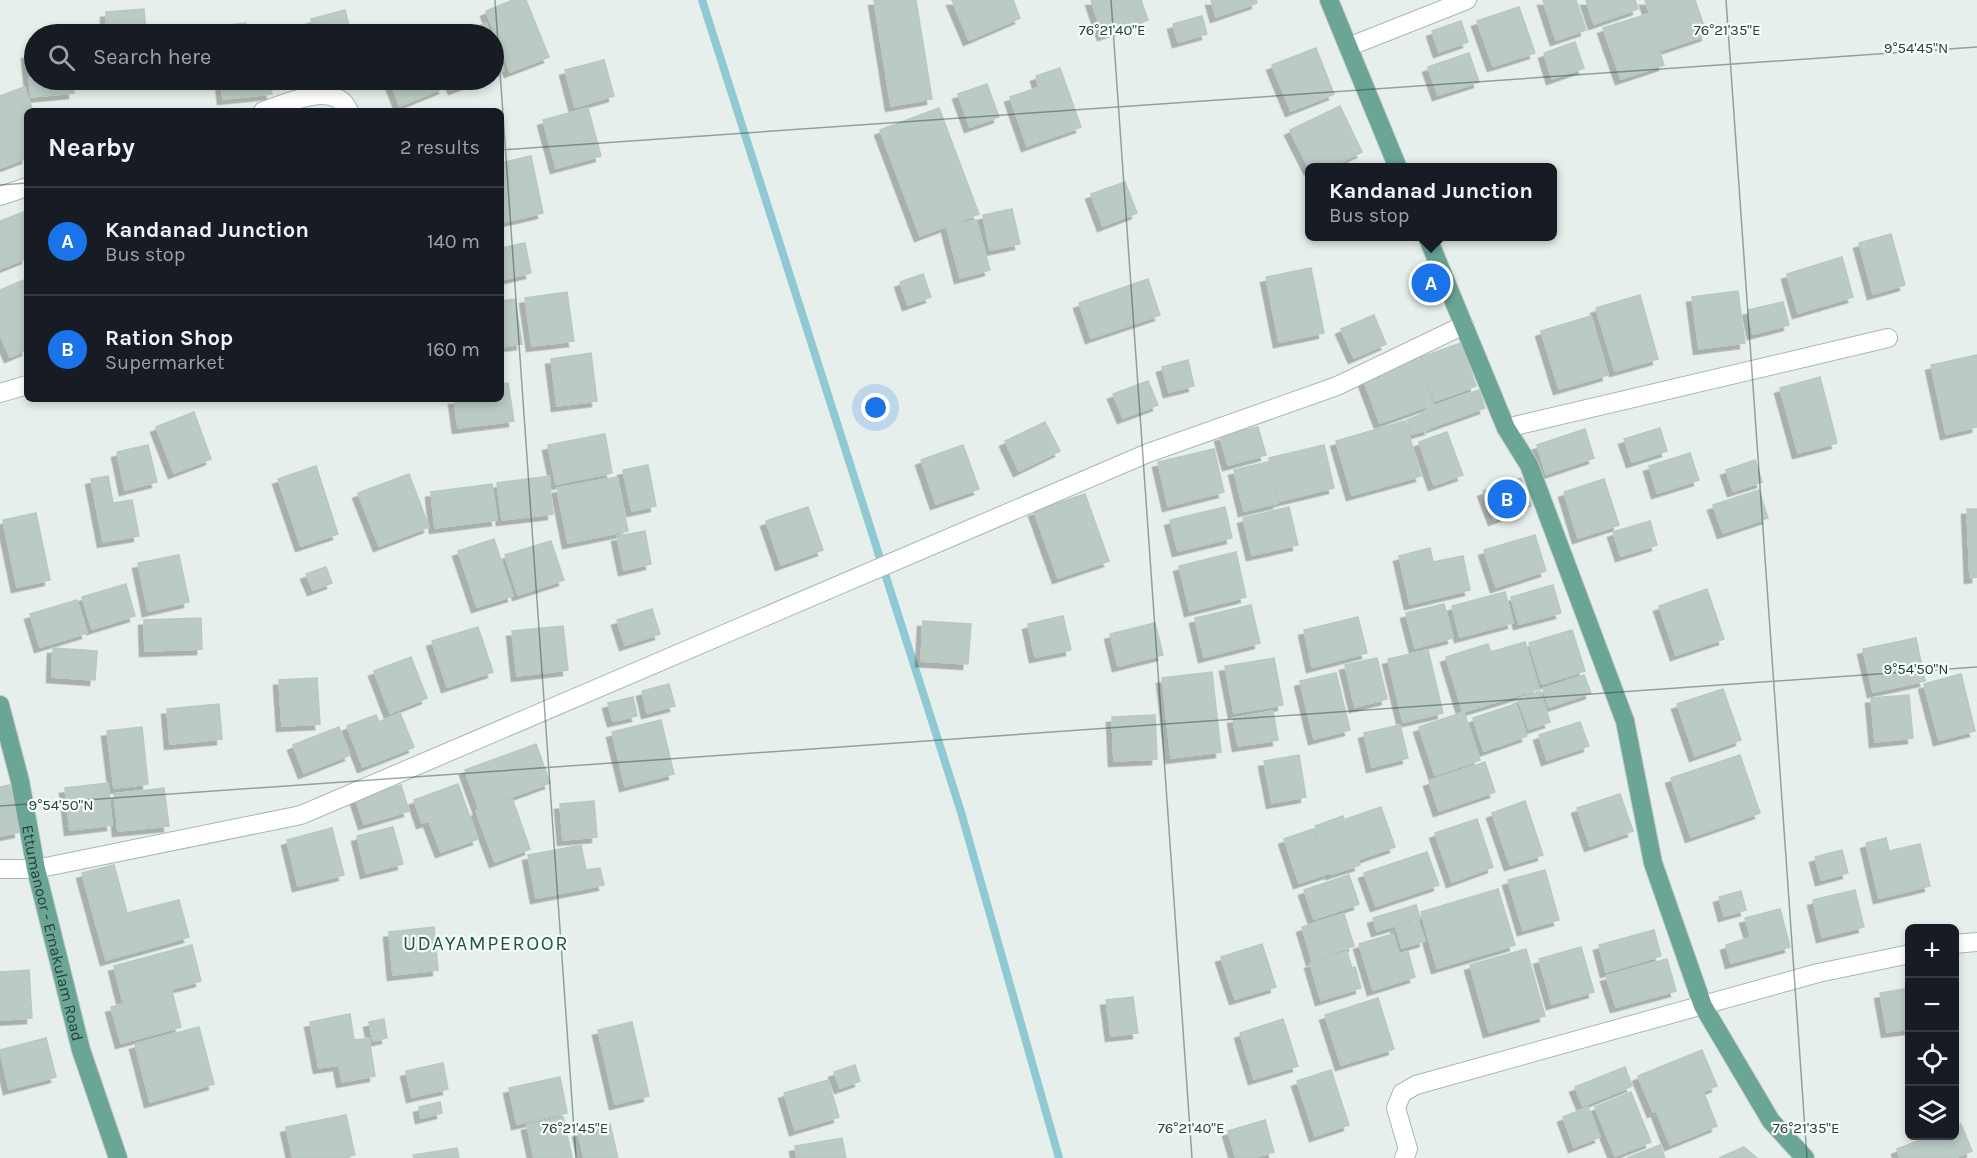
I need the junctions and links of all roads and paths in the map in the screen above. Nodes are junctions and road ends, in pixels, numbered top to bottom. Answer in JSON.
{"nodes":[{"id":1,"x":1329,"y":0,"type":"edge"},
{"id":2,"x":1467,"y":0,"type":"edge"},
{"id":3,"x":1348,"y":47,"type":"junction"},
{"id":4,"x":272,"y":108,"type":"edge"},
{"id":5,"x":348,"y":108,"type":"edge"},
{"id":6,"x":1396,"y":163,"type":"edge"},
{"id":7,"x":24,"y":188,"type":"edge"},
{"id":8,"x":0,"y":196,"type":"edge"},
{"id":9,"x":1429,"y":241,"type":"edge"},
{"id":10,"x":1464,"y":325,"type":"junction"},
{"id":11,"x":1888,"y":338,"type":"dead end"},
{"id":12,"x":24,"y":386,"type":"edge"},
{"id":13,"x":0,"y":393,"type":"edge"},
{"id":14,"x":1506,"y":428,"type":"junction"},
{"id":15,"x":0,"y":705,"type":"edge"},
{"id":16,"x":0,"y":869,"type":"edge"},
{"id":17,"x":36,"y":869,"type":"junction"},
{"id":18,"x":1977,"y":942,"type":"edge"},
{"id":19,"x":1959,"y":944,"type":"edge"},
{"id":20,"x":1905,"y":955,"type":"edge"},
{"id":21,"x":1703,"y":1006,"type":"junction"},
{"id":22,"x":118,"y":1158,"type":"edge"},
{"id":23,"x":1404,"y":1158,"type":"edge"},
{"id":24,"x":1805,"y":1158,"type":"edge"}],
"edges":[{"from":1,"to":3,"type":"main road"},
{"from":2,"to":3,"type":"street"},
{"from":3,"to":6,"type":"main road"},
{"from":4,"to":5,"type":"street"},
{"from":7,"to":8,"type":"street"},
{"from":9,"to":10,"type":"main road"},
{"from":10,"to":14,"type":"main road"},
{"from":10,"to":17,"type":"street"},
{"from":11,"to":14,"type":"street"},
{"from":12,"to":13,"type":"street"},
{"from":14,"to":21,"type":"main road"},
{"from":15,"to":17,"type":"main road","name":"Ettumanoor - Ernakulam Road"},
{"from":16,"to":17,"type":"street"},
{"from":17,"to":22,"type":"main road","name":"Ettumanoor - Ernakulam Road"},
{"from":18,"to":19,"type":"street"},
{"from":20,"to":21,"type":"street"},
{"from":21,"to":23,"type":"street"},
{"from":21,"to":24,"type":"main road"}]}
